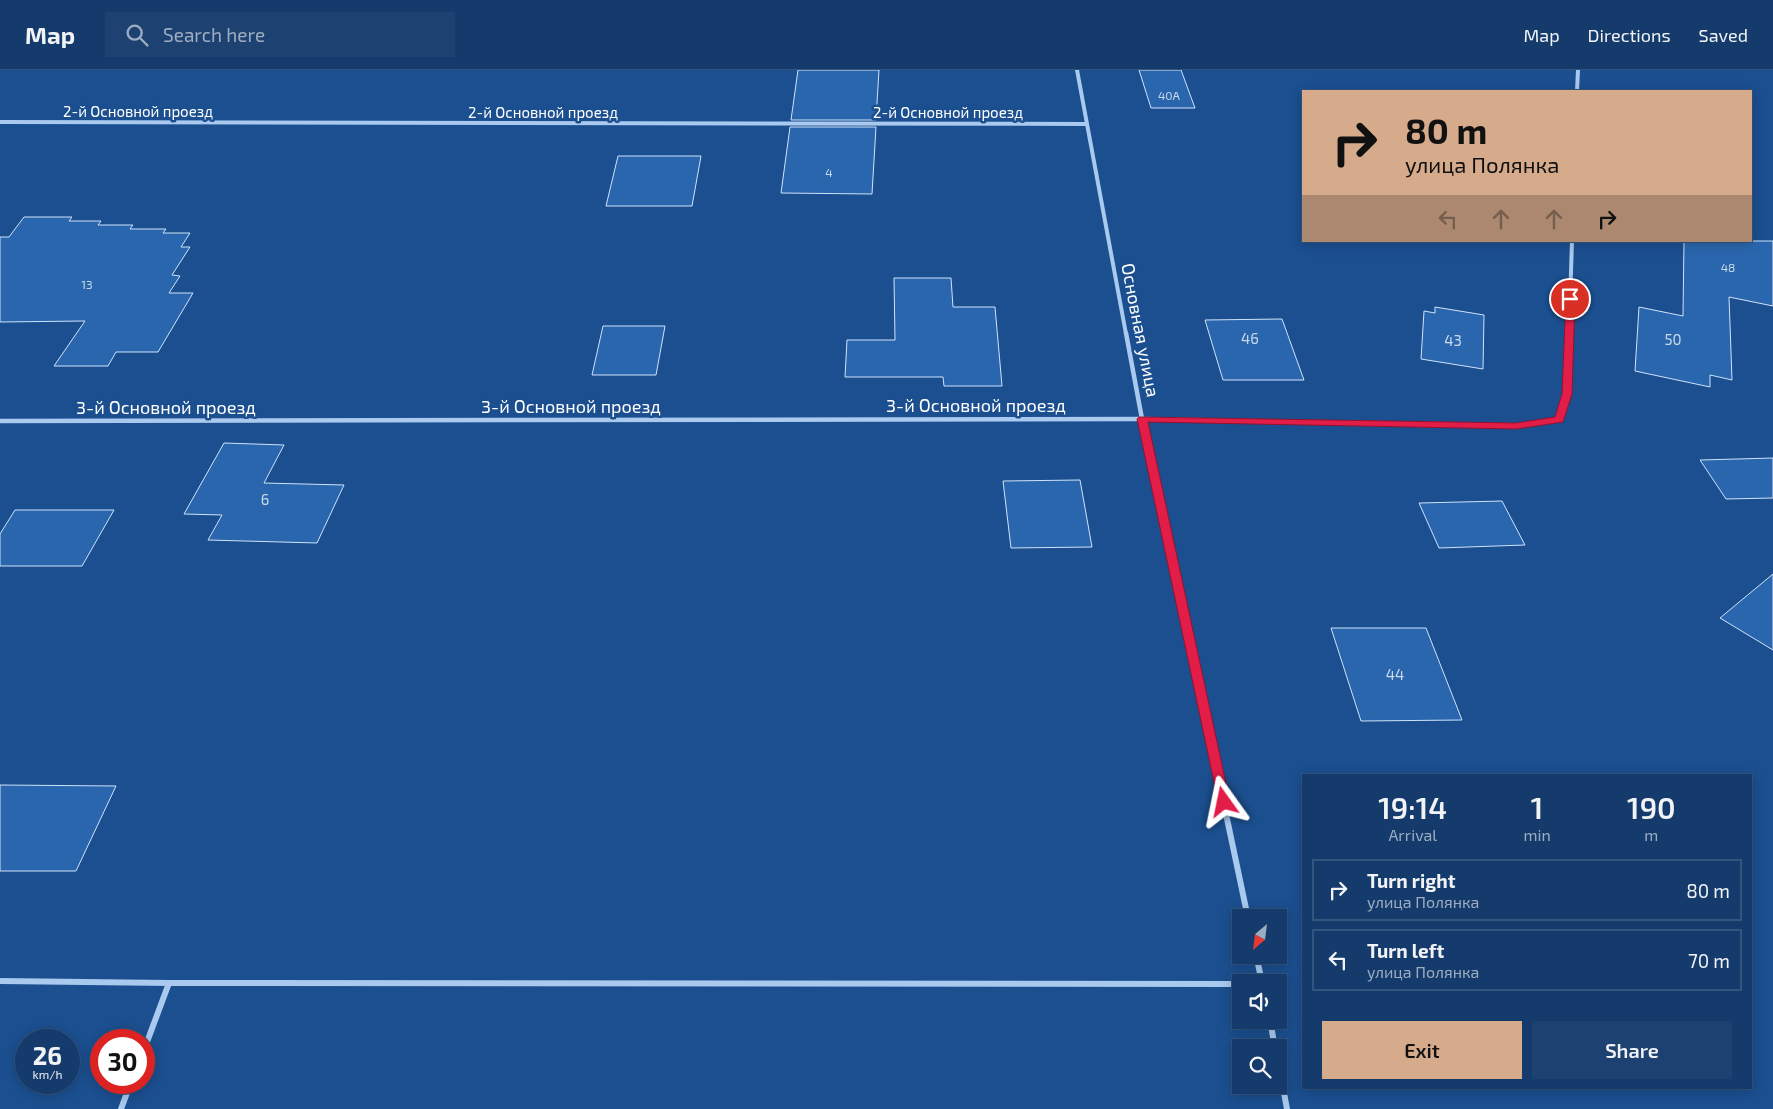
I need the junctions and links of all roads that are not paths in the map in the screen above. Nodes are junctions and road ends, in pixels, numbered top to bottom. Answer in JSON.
{"nodes":[{"id":1,"x":1077,"y":70,"type":"edge"},
{"id":2,"x":1578,"y":70,"type":"edge"},
{"id":3,"x":1577,"y":90,"type":"edge"},
{"id":4,"x":0,"y":122,"type":"edge"},
{"id":5,"x":1086,"y":124,"type":"junction"},
{"id":6,"x":1572,"y":242,"type":"edge"},
{"id":7,"x":1142,"y":419,"type":"junction"},
{"id":8,"x":0,"y":421,"type":"edge"},
{"id":9,"x":1246,"y":909,"type":"edge"},
{"id":10,"x":0,"y":981,"type":"edge"},
{"id":11,"x":169,"y":983,"type":"junction"},
{"id":12,"x":1232,"y":984,"type":"edge"},
{"id":13,"x":152,"y":1029,"type":"edge"},
{"id":14,"x":127,"y":1094,"type":"edge"},
{"id":15,"x":1284,"y":1094,"type":"edge"},
{"id":16,"x":121,"y":1109,"type":"edge"},
{"id":17,"x":1287,"y":1109,"type":"edge"}],
"edges":[{"from":1,"to":5,"type":"street","name":"Основная улица"},
{"from":2,"to":3,"type":"street"},
{"from":4,"to":5,"type":"street","name":"2-й Основной проезд"},
{"from":5,"to":7,"type":"street","name":"Основная улица"},
{"from":6,"to":7,"type":"street","name":"3-й Основной проезд"},
{"from":7,"to":8,"type":"street","name":"3-й Основной проезд"},
{"from":7,"to":9,"type":"street","name":"Основная улица"},
{"from":10,"to":11,"type":"street"},
{"from":11,"to":12,"type":"street"},
{"from":11,"to":13,"type":"street"},
{"from":14,"to":16,"type":"street"},
{"from":15,"to":17,"type":"street"}]}
